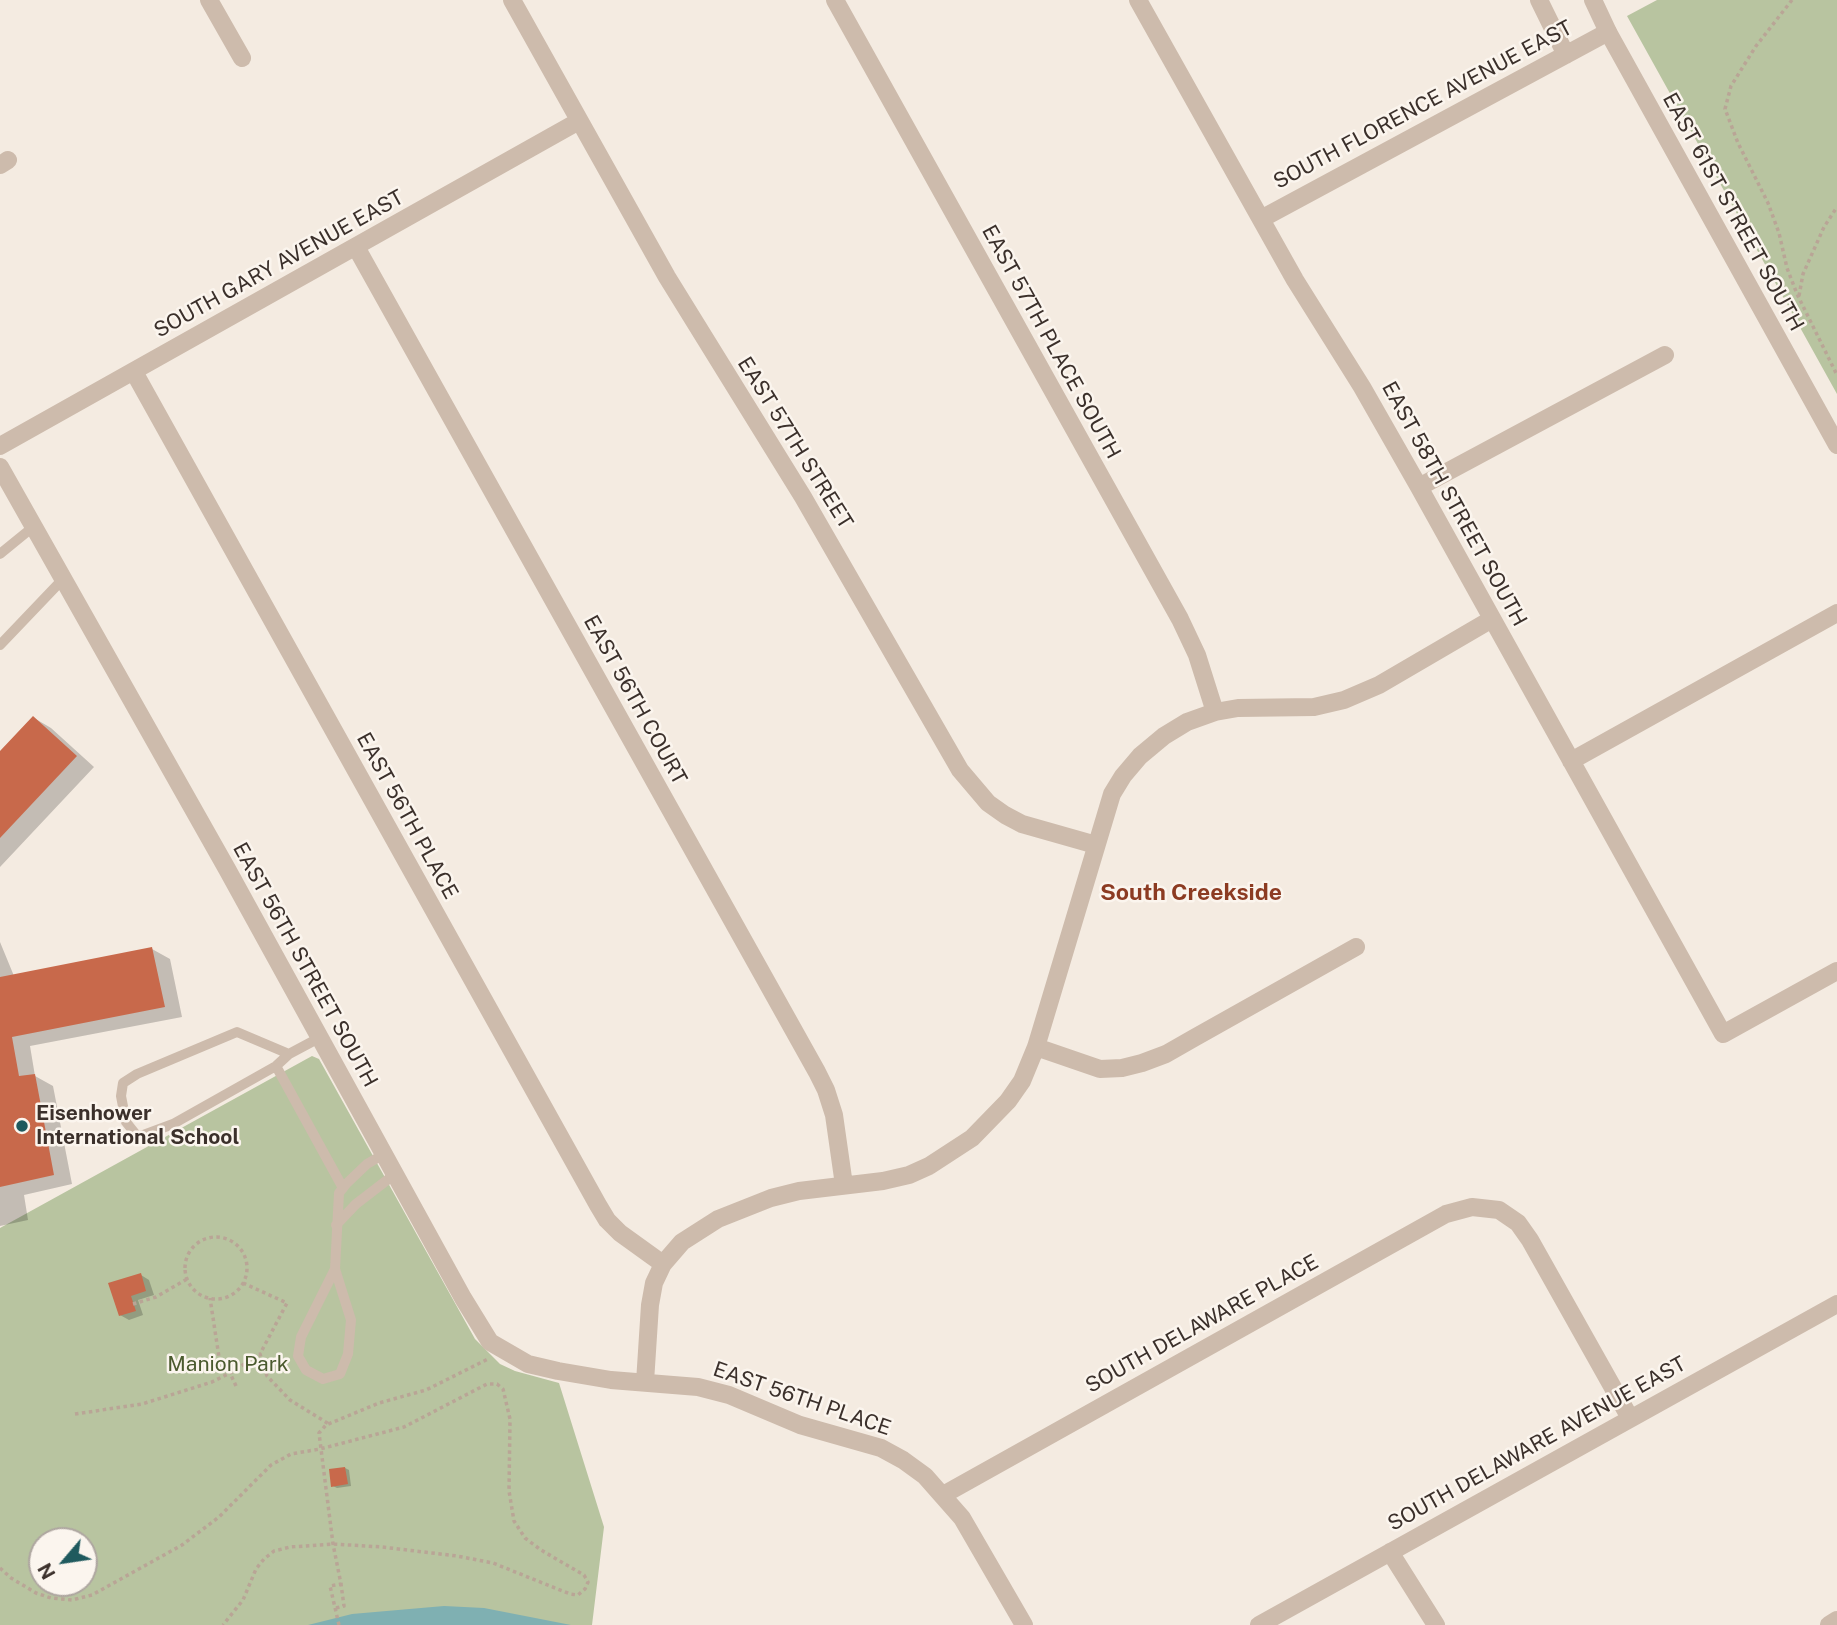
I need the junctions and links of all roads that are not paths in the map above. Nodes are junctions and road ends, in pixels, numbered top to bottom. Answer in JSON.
{"nodes":[{"id":1,"x":209,"y":0,"type":"edge"},
{"id":2,"x":512,"y":0,"type":"edge"},
{"id":3,"x":835,"y":0,"type":"edge"},
{"id":4,"x":1138,"y":0,"type":"edge"},
{"id":5,"x":1539,"y":0,"type":"edge"},
{"id":6,"x":1593,"y":0,"type":"edge"},
{"id":7,"x":1608,"y":32,"type":"junction"},
{"id":8,"x":1566,"y":55,"type":"junction"},
{"id":9,"x":243,"y":58,"type":"dead end"},
{"id":10,"x":579,"y":121,"type":"junction"},
{"id":11,"x":1261,"y":219,"type":"junction"},
{"id":12,"x":356,"y":247,"type":"junction"},
{"id":13,"x":1665,"y":355,"type":"dead end"},
{"id":14,"x":134,"y":372,"type":"junction"},
{"id":15,"x":1837,"y":445,"type":"edge"},
{"id":16,"x":0,"y":446,"type":"edge"},
{"id":17,"x":0,"y":467,"type":"edge"},
{"id":18,"x":1419,"y":487,"type":"junction"},
{"id":19,"x":33,"y":527,"type":"junction"},
{"id":20,"x":0,"y":554,"type":"edge"},
{"id":21,"x":63,"y":579,"type":"junction"},
{"id":22,"x":1837,"y":613,"type":"edge"},
{"id":23,"x":1492,"y":619,"type":"junction"},
{"id":24,"x":0,"y":645,"type":"edge"},
{"id":25,"x":1215,"y":712,"type":"junction"},
{"id":26,"x":1571,"y":761,"type":"junction"},
{"id":27,"x":1096,"y":845,"type":"junction"},
{"id":28,"x":1356,"y":947,"type":"dead end"},
{"id":29,"x":1837,"y":971,"type":"edge"},
{"id":30,"x":319,"y":1038,"type":"junction"},
{"id":31,"x":1036,"y":1047,"type":"junction"},
{"id":32,"x":289,"y":1054,"type":"junction"},
{"id":33,"x":275,"y":1066,"type":"junction"},
{"id":34,"x":384,"y":1154,"type":"junction"},
{"id":35,"x":395,"y":1174,"type":"junction"},
{"id":36,"x":844,"y":1185,"type":"junction"},
{"id":37,"x":343,"y":1188,"type":"junction"},
{"id":38,"x":336,"y":1225,"type":"junction"},
{"id":39,"x":663,"y":1264,"type":"junction"},
{"id":40,"x":335,"y":1269,"type":"junction"},
{"id":41,"x":1837,"y":1304,"type":"edge"},
{"id":42,"x":645,"y":1382,"type":"junction"},
{"id":43,"x":1630,"y":1418,"type":"junction"},
{"id":44,"x":943,"y":1495,"type":"junction"},
{"id":45,"x":1390,"y":1552,"type":"junction"},
{"id":46,"x":1837,"y":1620,"type":"edge"},
{"id":47,"x":1024,"y":1625,"type":"edge"},
{"id":48,"x":1259,"y":1625,"type":"edge"},
{"id":49,"x":1436,"y":1625,"type":"edge"},
{"id":50,"x":1829,"y":1625,"type":"edge"}],
"edges":[{"from":1,"to":9,"type":"street"},
{"from":2,"to":10,"type":"street","name":"EAST 57TH STREET"},
{"from":3,"to":25,"type":"street","name":"EAST 57TH PLACE SOUTH"},
{"from":4,"to":11,"type":"street","name":"EAST 58TH STREET SOUTH"},
{"from":5,"to":8,"type":"street"},
{"from":6,"to":7,"type":"street","name":"EAST 61ST STREET SOUTH"},
{"from":7,"to":8,"type":"street","name":"SOUTH FLORENCE AVENUE EAST"},
{"from":7,"to":15,"type":"street","name":"EAST 61ST STREET SOUTH"},
{"from":8,"to":11,"type":"street","name":"SOUTH FLORENCE AVENUE EAST"},
{"from":10,"to":12,"type":"street","name":"SOUTH GARY AVENUE EAST"},
{"from":10,"to":27,"type":"street","name":"EAST 57TH STREET"},
{"from":11,"to":18,"type":"street","name":"EAST 58TH STREET SOUTH"},
{"from":12,"to":14,"type":"street","name":"SOUTH GARY AVENUE EAST"},
{"from":12,"to":36,"type":"street","name":"EAST 56TH COURT"},
{"from":13,"to":18,"type":"street"},
{"from":14,"to":16,"type":"street","name":"SOUTH GARY AVENUE EAST"},
{"from":14,"to":39,"type":"street","name":"EAST 56TH PLACE"},
{"from":17,"to":19,"type":"street","name":"EAST 56TH STREET SOUTH"},
{"from":18,"to":23,"type":"street","name":"EAST 58TH STREET SOUTH"},
{"from":19,"to":20,"type":"lane"},
{"from":19,"to":21,"type":"street","name":"EAST 56TH STREET SOUTH"},
{"from":21,"to":24,"type":"lane"},
{"from":21,"to":30,"type":"street","name":"EAST 56TH STREET SOUTH"},
{"from":22,"to":26,"type":"street"},
{"from":23,"to":25,"type":"street"},
{"from":23,"to":26,"type":"street","name":"EAST 58TH STREET SOUTH"},
{"from":25,"to":27,"type":"street"},
{"from":26,"to":29,"type":"street","name":"EAST 58TH STREET SOUTH"},
{"from":27,"to":31,"type":"street"},
{"from":28,"to":31,"type":"street"},
{"from":30,"to":32,"type":"lane"},
{"from":30,"to":34,"type":"street","name":"EAST 56TH STREET SOUTH"},
{"from":31,"to":36,"type":"street"},
{"from":32,"to":33,"type":"lane"},
{"from":32,"to":33,"type":"lane"},
{"from":33,"to":37,"type":"lane"},
{"from":34,"to":35,"type":"street","name":"EAST 56TH STREET SOUTH"},
{"from":34,"to":37,"type":"lane"},
{"from":35,"to":38,"type":"lane"},
{"from":35,"to":42,"type":"street","name":"EAST 56TH STREET SOUTH"},
{"from":36,"to":39,"type":"street"},
{"from":37,"to":38,"type":"lane"},
{"from":38,"to":40,"type":"lane"},
{"from":39,"to":42,"type":"street"},
{"from":40,"to":40,"type":"lane"},
{"from":41,"to":43,"type":"street","name":"SOUTH DELAWARE AVENUE EAST"},
{"from":42,"to":44,"type":"street","name":"EAST 56TH PLACE"},
{"from":43,"to":44,"type":"street","name":"SOUTH DELAWARE PLACE"},
{"from":43,"to":45,"type":"street","name":"SOUTH DELAWARE AVENUE EAST"},
{"from":44,"to":47,"type":"street","name":"EAST 56TH PLACE"},
{"from":45,"to":48,"type":"street","name":"SOUTH DELAWARE AVENUE EAST"},
{"from":45,"to":49,"type":"street"},
{"from":46,"to":50,"type":"street"}]}
